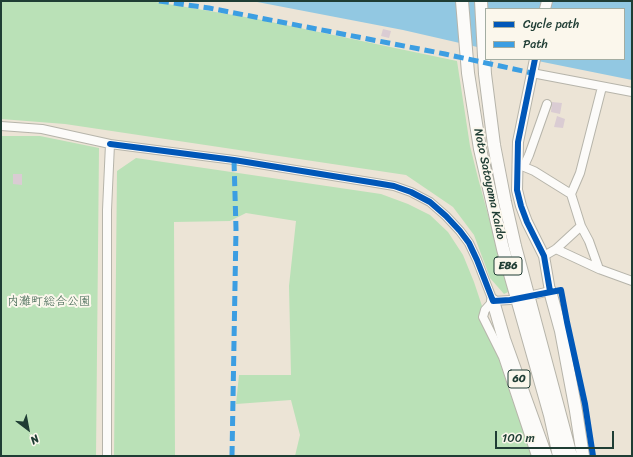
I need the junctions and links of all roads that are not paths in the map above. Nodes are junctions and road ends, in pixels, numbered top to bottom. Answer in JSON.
{"nodes":[{"id":1,"x":462,"y":1,"type":"edge"},
{"id":2,"x":481,"y":1,"type":"edge"},
{"id":3,"x":534,"y":61,"type":"edge"},
{"id":4,"x":532,"y":73,"type":"junction"},
{"id":5,"x":602,"y":87,"type":"junction"},
{"id":6,"x":632,"y":92,"type":"edge"},
{"id":7,"x":547,"y":104,"type":"dead end"},
{"id":8,"x":1,"y":126,"type":"edge"},
{"id":9,"x":110,"y":144,"type":"junction"},
{"id":10,"x":520,"y":165,"type":"junction"},
{"id":11,"x":571,"y":194,"type":"junction"},
{"id":12,"x":581,"y":226,"type":"junction"},
{"id":13,"x":556,"y":249,"type":"junction"},
{"id":14,"x":544,"y":256,"type":"junction"},
{"id":15,"x":599,"y":269,"type":"junction"},
{"id":16,"x":632,"y":281,"type":"edge"},
{"id":17,"x":550,"y":292,"type":"junction"},
{"id":18,"x":533,"y":295,"type":"dead end"},
{"id":19,"x":510,"y":300,"type":"dead end"},
{"id":20,"x":493,"y":301,"type":"junction"},
{"id":21,"x":107,"y":456,"type":"edge"},
{"id":22,"x":536,"y":456,"type":"edge"},
{"id":23,"x":546,"y":456,"type":"edge"},
{"id":24,"x":559,"y":456,"type":"edge"},
{"id":25,"x":572,"y":456,"type":"edge"},
{"id":26,"x":583,"y":456,"type":"edge"}],
"edges":[{"from":1,"to":24,"type":"highway","name":"Noto Satoyama Kaido","number":"E86"},
{"from":2,"to":25,"type":"highway","name":"Noto Satoyama Kaido","number":"E86"},
{"from":3,"to":4,"type":"main road"},
{"from":4,"to":5,"type":"street"},
{"from":4,"to":10,"type":"main road"},
{"from":5,"to":6,"type":"street"},
{"from":5,"to":11,"type":"street"},
{"from":7,"to":10,"type":"street"},
{"from":8,"to":9,"type":"street"},
{"from":9,"to":20,"type":"street"},
{"from":9,"to":21,"type":"street"},
{"from":10,"to":11,"type":"street"},
{"from":10,"to":14,"type":"main road"},
{"from":11,"to":12,"type":"street"},
{"from":12,"to":13,"type":"street"},
{"from":12,"to":15,"type":"street"},
{"from":13,"to":14,"type":"street"},
{"from":13,"to":15,"type":"street"},
{"from":14,"to":17,"type":"main road"},
{"from":15,"to":16,"type":"street"},
{"from":17,"to":18,"type":"street"},
{"from":17,"to":26,"type":"highway"},
{"from":19,"to":20,"type":"street"},
{"from":20,"to":22,"type":"street"},
{"from":20,"to":23,"type":"highway","number":"60"}]}
